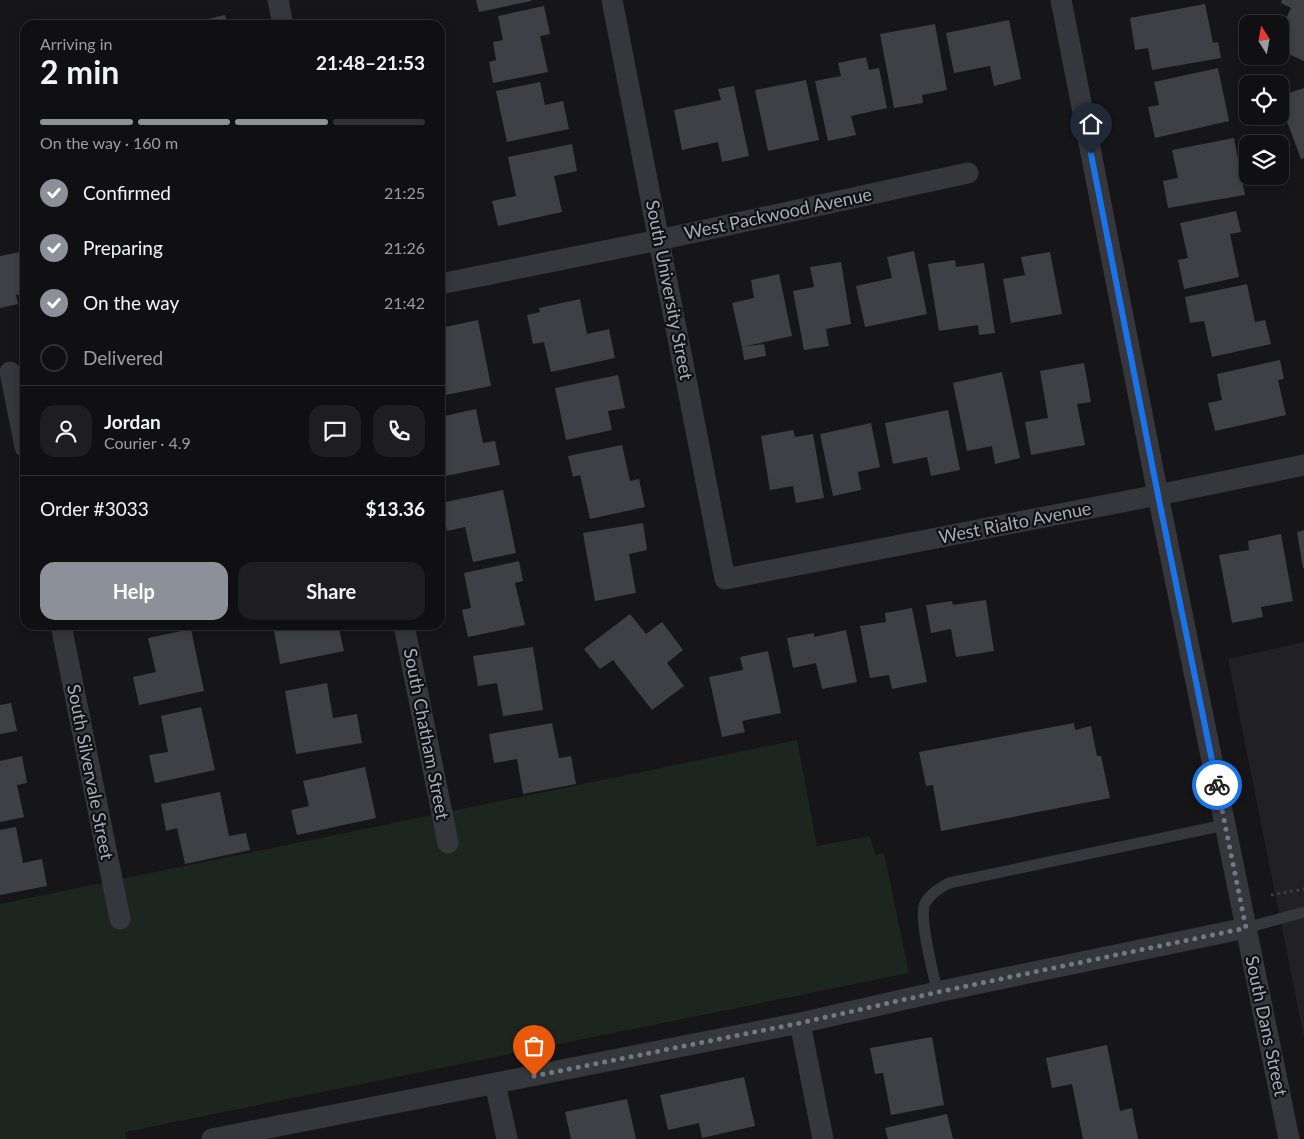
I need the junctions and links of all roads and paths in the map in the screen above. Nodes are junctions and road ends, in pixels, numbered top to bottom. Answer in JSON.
{"nodes":[{"id":1,"x":278,"y":0,"type":"edge"},
{"id":2,"x":612,"y":0,"type":"edge"},
{"id":3,"x":1061,"y":0,"type":"edge"},
{"id":4,"x":282,"y":20,"type":"edge"},
{"id":5,"x":968,"y":173,"type":"dead end"},
{"id":6,"x":659,"y":240,"type":"junction"},
{"id":7,"x":445,"y":283,"type":"edge"},
{"id":8,"x":12,"y":371,"type":"edge"},
{"id":9,"x":20,"y":418,"type":"edge"},
{"id":10,"x":1304,"y":465,"type":"edge"},
{"id":11,"x":1158,"y":495,"type":"junction"},
{"id":12,"x":725,"y":579,"type":"joint"},
{"id":13,"x":62,"y":630,"type":"edge"},
{"id":14,"x":405,"y":630,"type":"edge"},
{"id":15,"x":1225,"y":825,"type":"junction"},
{"id":16,"x":448,"y":843,"type":"dead end"},
{"id":17,"x":1304,"y":889,"type":"edge"},
{"id":18,"x":1271,"y":895,"type":"dead end"},
{"id":19,"x":1304,"y":912,"type":"edge"},
{"id":20,"x":120,"y":919,"type":"dead end"},
{"id":21,"x":1246,"y":928,"type":"junction"},
{"id":22,"x":938,"y":992,"type":"junction"},
{"id":23,"x":800,"y":1023,"type":"junction"},
{"id":24,"x":496,"y":1083,"type":"junction"},
{"id":25,"x":212,"y":1139,"type":"edge"},
{"id":26,"x":506,"y":1139,"type":"edge"},
{"id":27,"x":823,"y":1139,"type":"edge"},
{"id":28,"x":1289,"y":1139,"type":"edge"}],
"edges":[{"from":1,"to":4,"type":"street"},
{"from":2,"to":6,"type":"street","name":"South University Street"},
{"from":3,"to":11,"type":"street","name":"South Dans Street"},
{"from":5,"to":6,"type":"street","name":"West Packwood Avenue"},
{"from":6,"to":7,"type":"street","name":"West Packwood Avenue"},
{"from":6,"to":12,"type":"street","name":"South University Street"},
{"from":8,"to":9,"type":"street"},
{"from":10,"to":11,"type":"street","name":"West Rialto Avenue"},
{"from":11,"to":12,"type":"street","name":"West Rialto Avenue"},
{"from":11,"to":15,"type":"street","name":"South Dans Street"},
{"from":13,"to":20,"type":"street","name":"South Silvervale Street"},
{"from":14,"to":16,"type":"street","name":"South Chatham Street"},
{"from":15,"to":21,"type":"street","name":"South Dans Street"},
{"from":15,"to":22,"type":"lane"},
{"from":17,"to":18,"type":"path"},
{"from":19,"to":21,"type":"lane"},
{"from":21,"to":22,"type":"street"},
{"from":21,"to":28,"type":"street","name":"South Dans Street"},
{"from":22,"to":23,"type":"street"},
{"from":23,"to":24,"type":"street"},
{"from":23,"to":27,"type":"street"},
{"from":24,"to":25,"type":"street"},
{"from":24,"to":26,"type":"street"}]}
